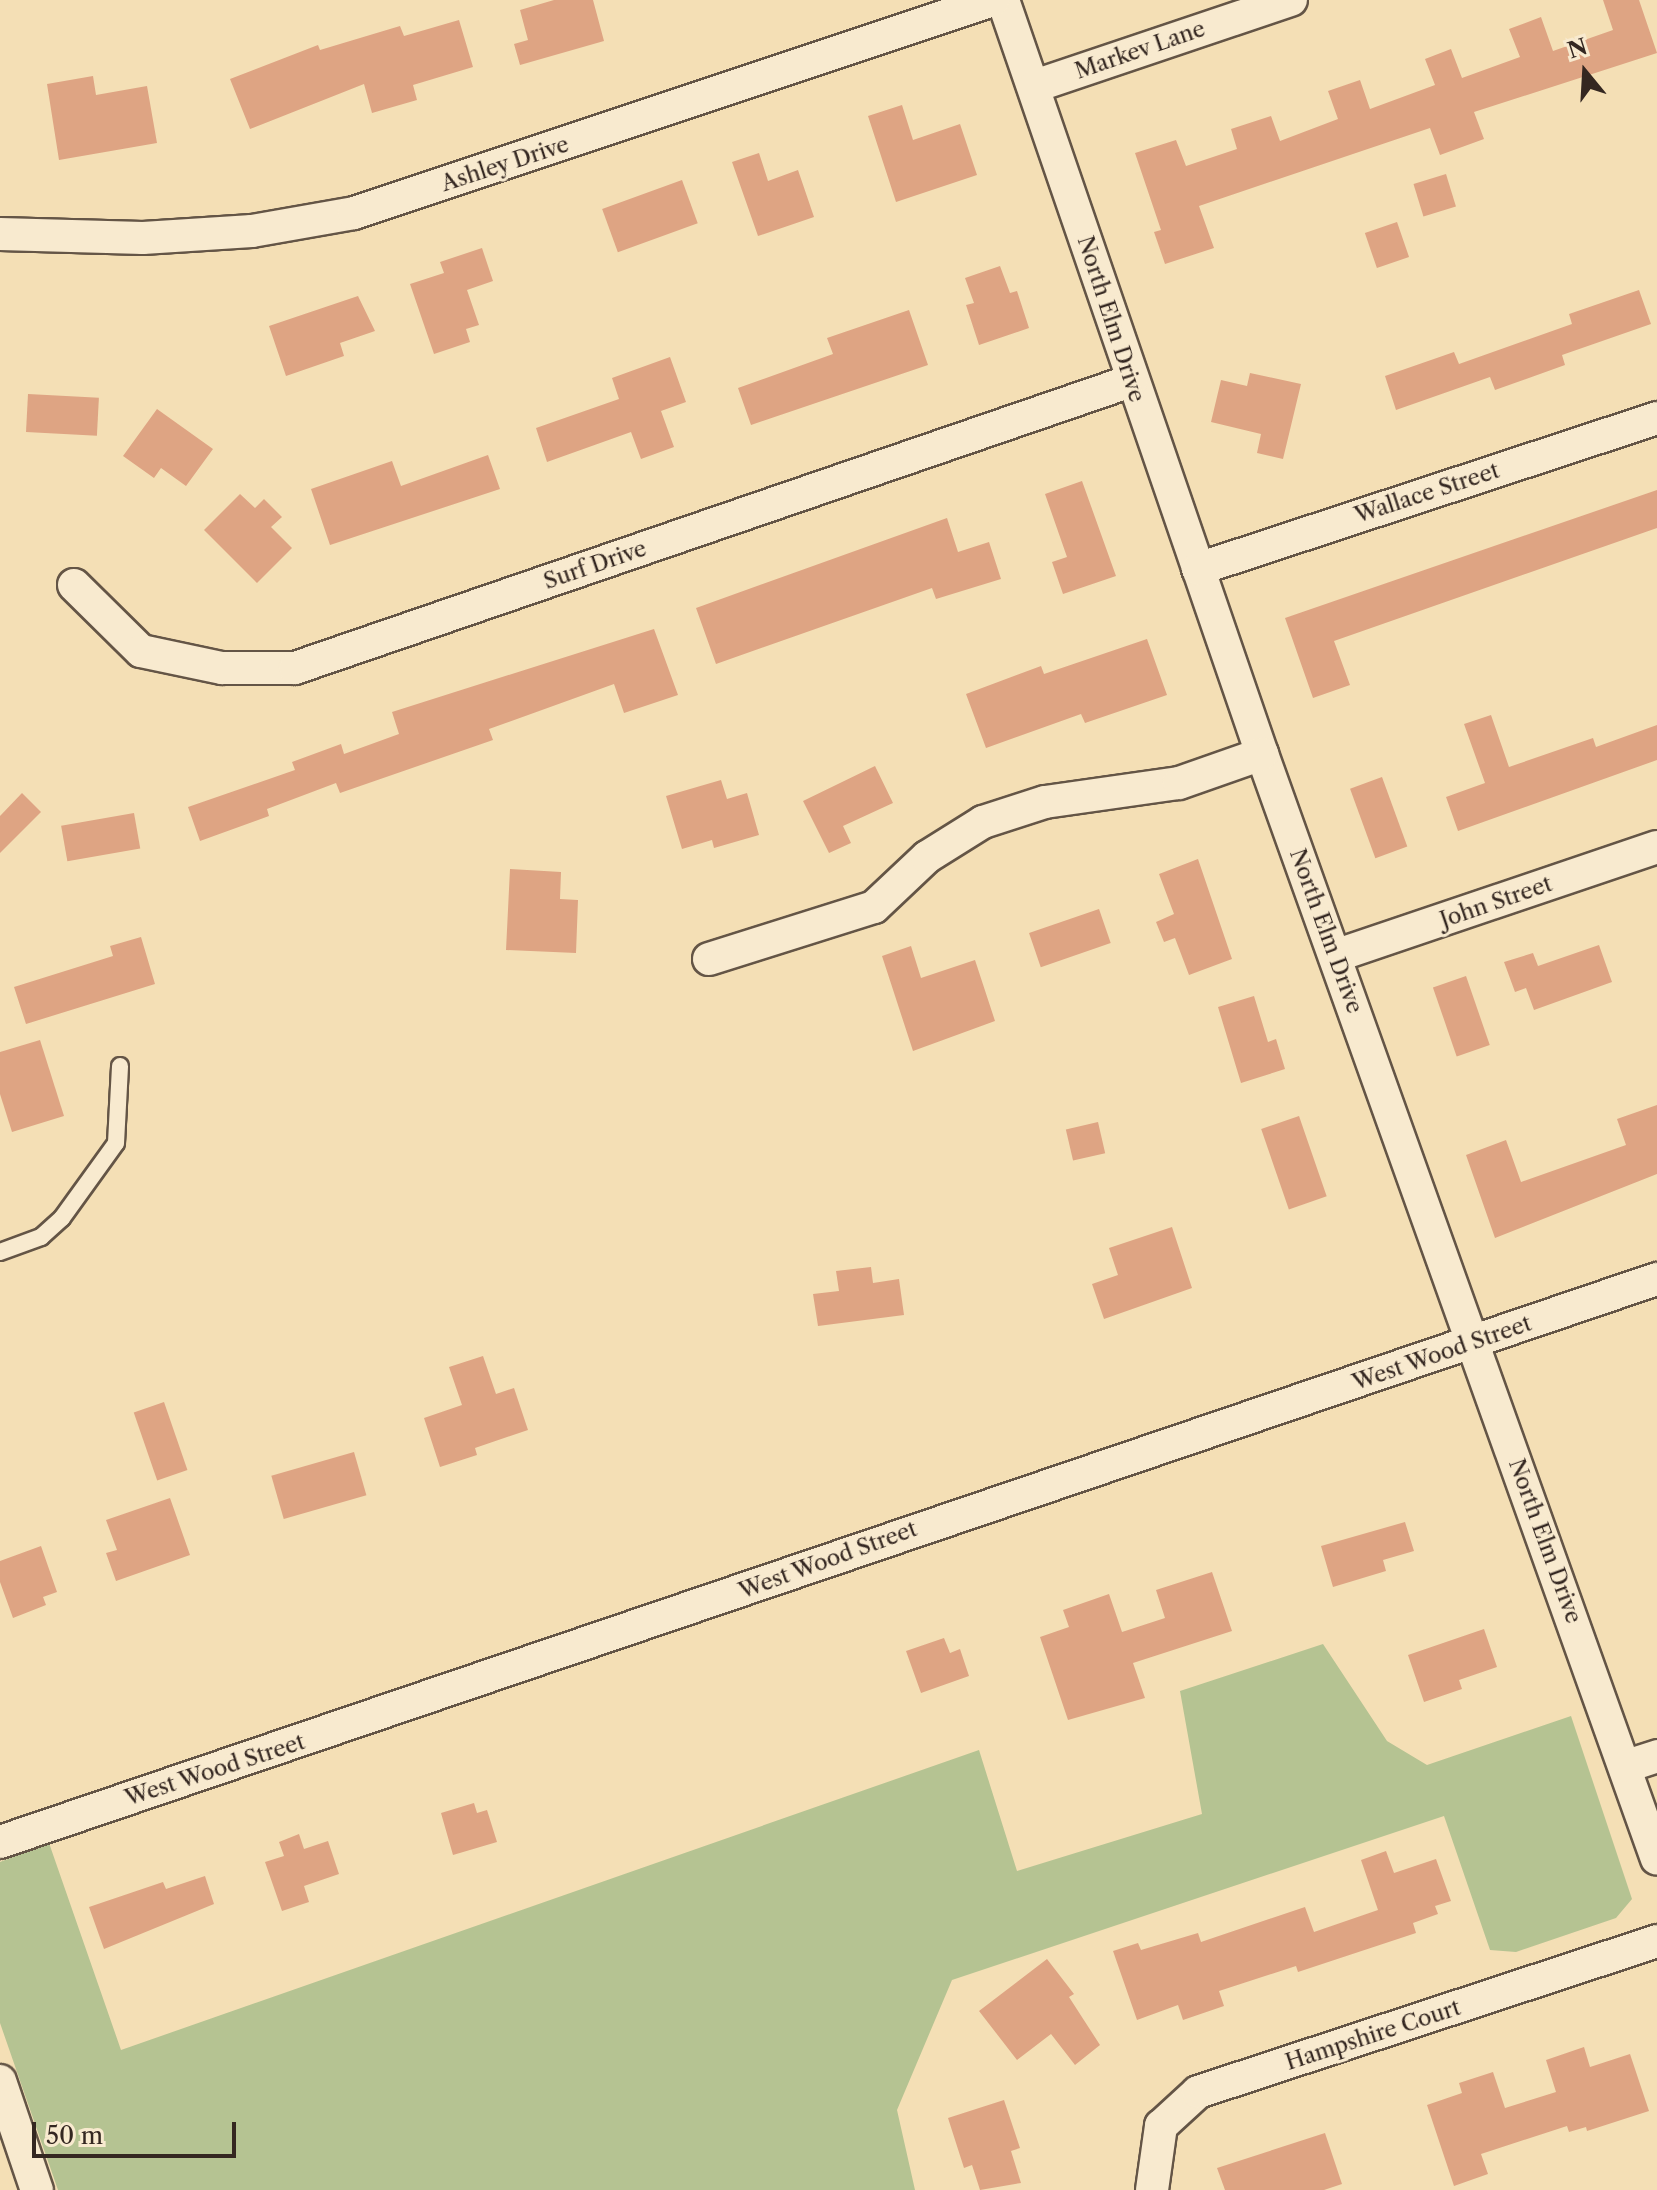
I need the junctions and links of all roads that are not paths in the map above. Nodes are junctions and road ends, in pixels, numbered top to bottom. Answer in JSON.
{"nodes":[{"id":1,"x":993,"y":0,"type":"edge"},
{"id":2,"x":1003,"y":0,"type":"edge"},
{"id":3,"x":1291,"y":0,"type":"edge"},
{"id":4,"x":1035,"y":86,"type":"junction"},
{"id":5,"x":0,"y":234,"type":"edge"},
{"id":6,"x":1131,"y":381,"type":"junction"},
{"id":7,"x":1657,"y":418,"type":"edge"},
{"id":8,"x":1198,"y":569,"type":"junction"},
{"id":9,"x":74,"y":585,"type":"dead end"},
{"id":10,"x":1262,"y":754,"type":"junction"},
{"id":11,"x":1657,"y":847,"type":"edge"},
{"id":12,"x":1335,"y":956,"type":"junction"},
{"id":13,"x":709,"y":959,"type":"dead end"},
{"id":14,"x":120,"y":1066,"type":"dead end"},
{"id":15,"x":0,"y":1252,"type":"edge"},
{"id":16,"x":1657,"y":1279,"type":"edge"},
{"id":17,"x":1474,"y":1342,"type":"junction"},
{"id":18,"x":1642,"y":1761,"type":"edge"},
{"id":19,"x":0,"y":1842,"type":"edge"},
{"id":20,"x":1657,"y":1859,"type":"edge"},
{"id":21,"x":1657,"y":1941,"type":"edge"},
{"id":22,"x":0,"y":2081,"type":"edge"},
{"id":23,"x":37,"y":2190,"type":"edge"},
{"id":24,"x":1152,"y":2190,"type":"edge"}],
"edges":[{"from":1,"to":5,"type":"street","name":"Ashley Drive"},
{"from":2,"to":4,"type":"street","name":"North Elm Drive"},
{"from":3,"to":4,"type":"street","name":"Markev Lane"},
{"from":4,"to":6,"type":"street","name":"North Elm Drive"},
{"from":6,"to":8,"type":"street","name":"North Elm Drive"},
{"from":6,"to":9,"type":"street","name":"Surf Drive"},
{"from":7,"to":8,"type":"street","name":"Wallace Street"},
{"from":8,"to":10,"type":"street","name":"North Elm Drive"},
{"from":10,"to":12,"type":"street","name":"North Elm Drive"},
{"from":10,"to":13,"type":"street"},
{"from":11,"to":12,"type":"street","name":"John Street"},
{"from":12,"to":17,"type":"street","name":"North Elm Drive"},
{"from":14,"to":15,"type":"lane"},
{"from":16,"to":17,"type":"street","name":"West Wood Street"},
{"from":17,"to":18,"type":"street","name":"North Elm Drive"},
{"from":17,"to":19,"type":"street","name":"West Wood Street"},
{"from":18,"to":20,"type":"street","name":"North Elm Drive"},
{"from":21,"to":24,"type":"street","name":"Hampshire Court"},
{"from":22,"to":23,"type":"street"}]}
